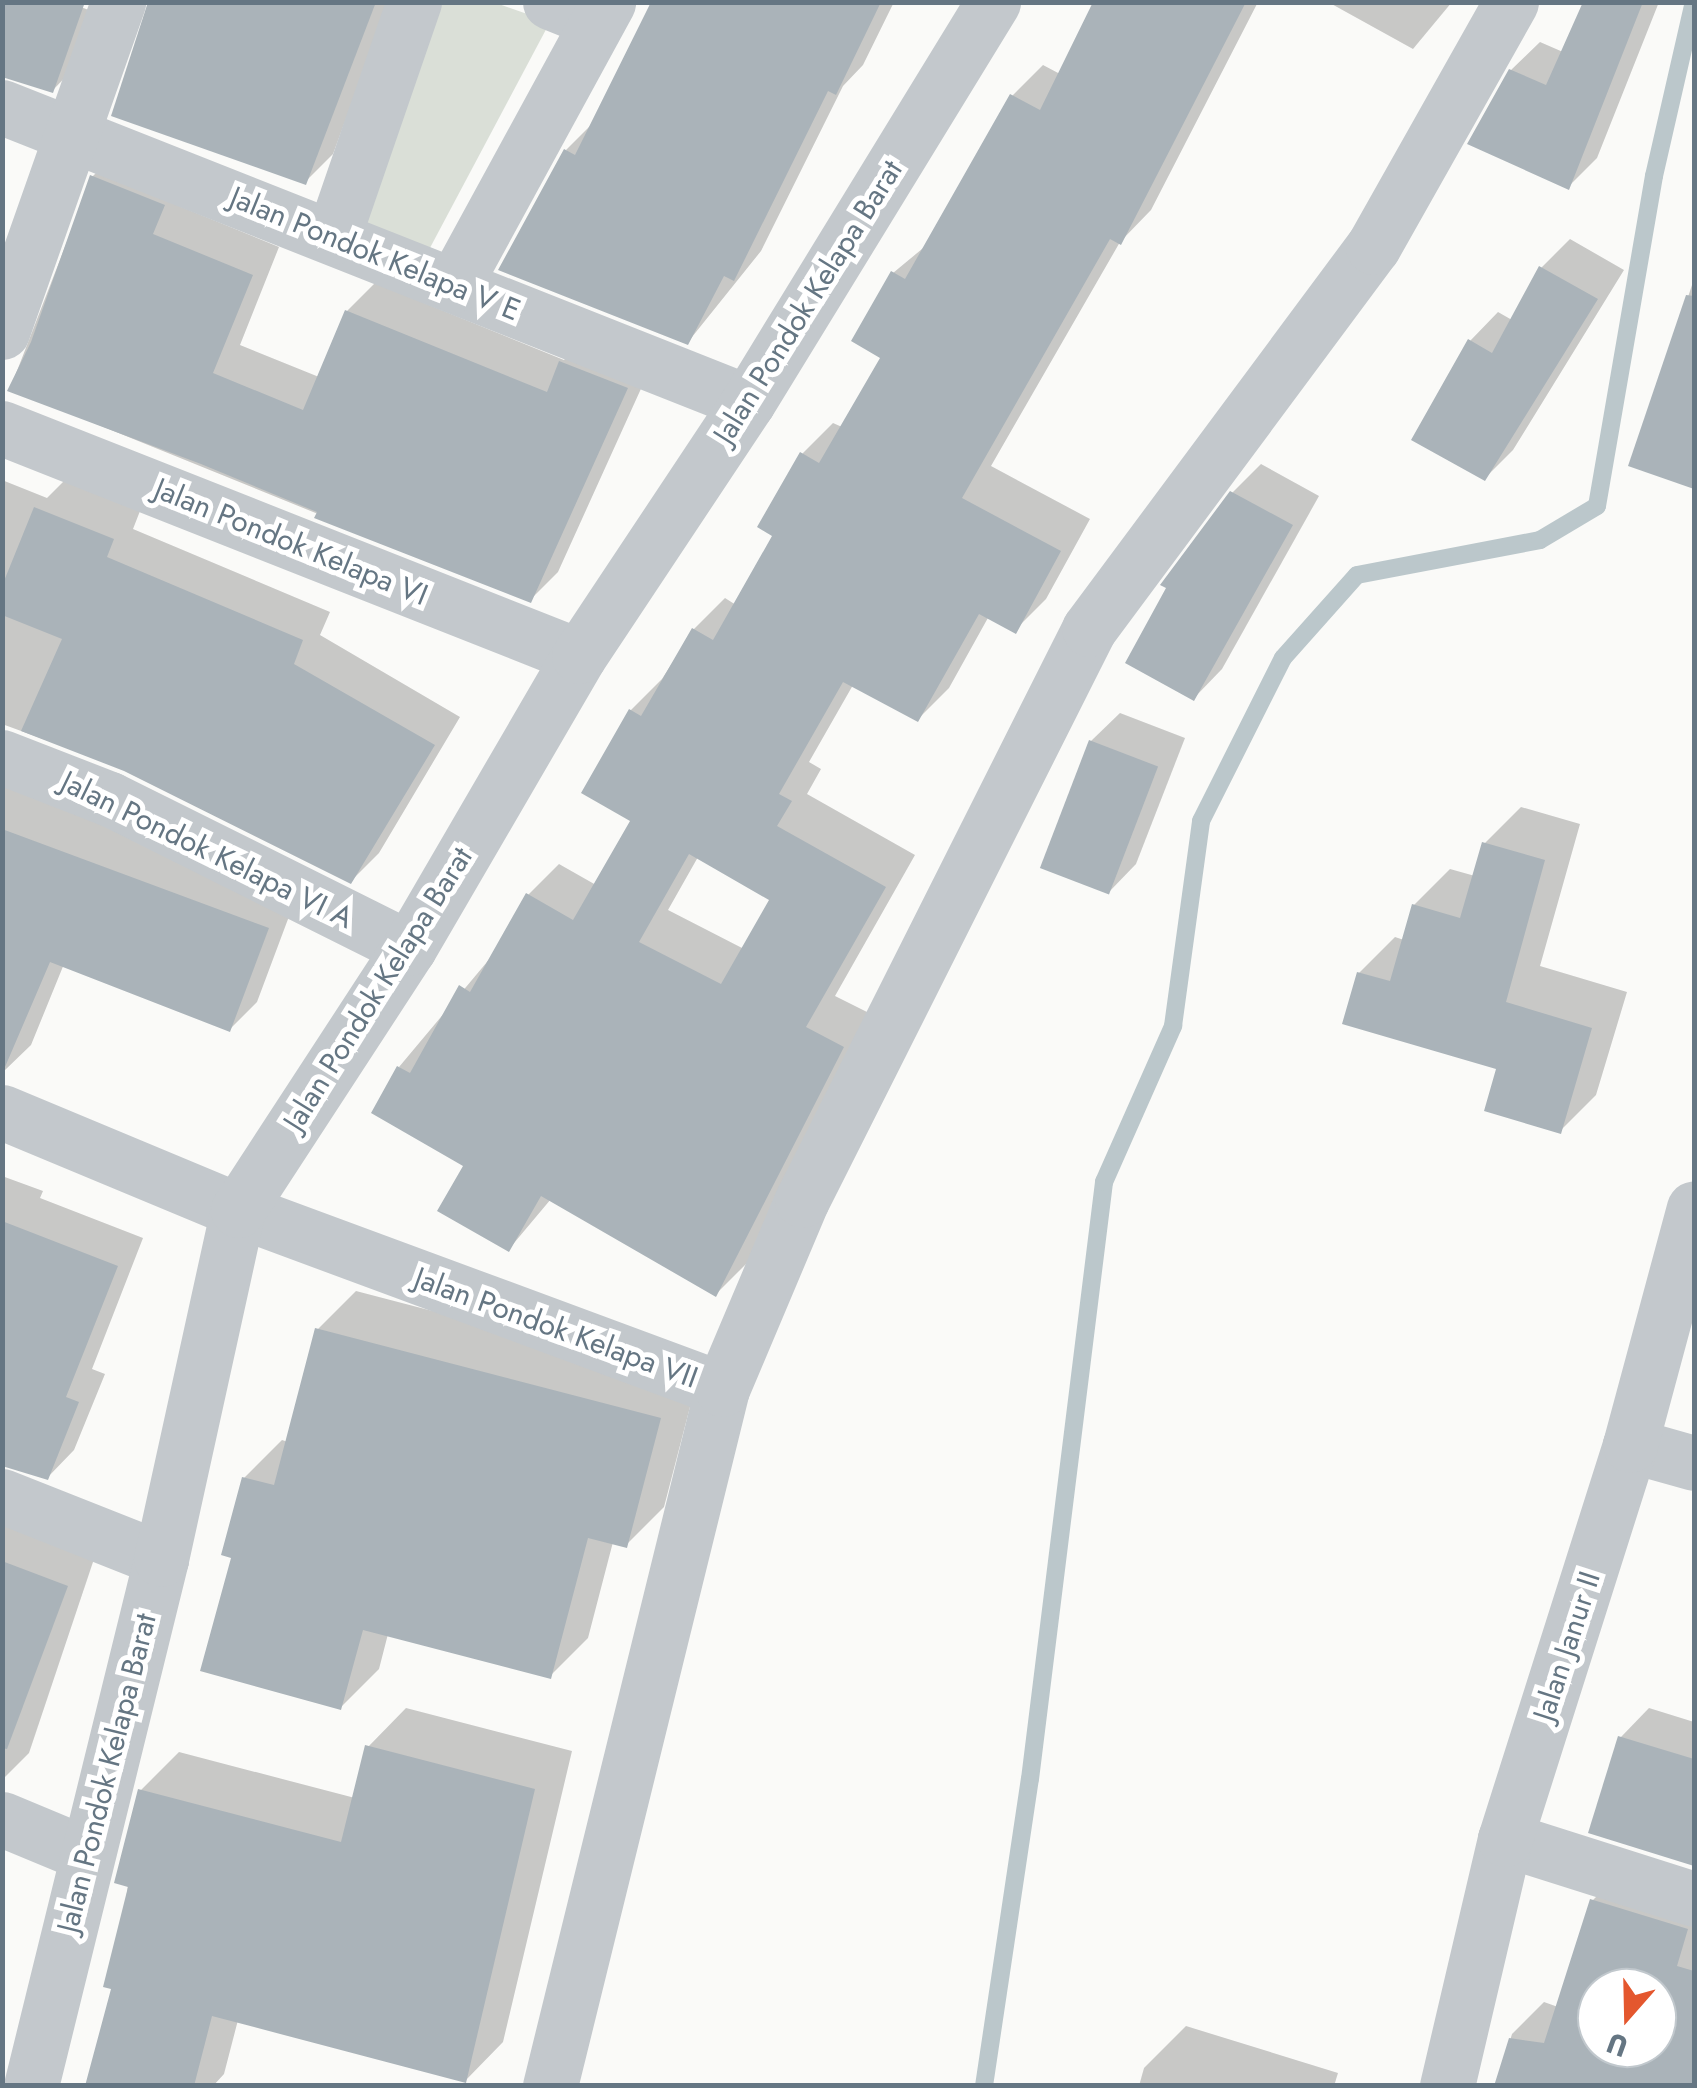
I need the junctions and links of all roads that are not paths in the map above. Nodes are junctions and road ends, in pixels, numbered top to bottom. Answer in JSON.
{"nodes":[{"id":1,"x":118,"y":2,"type":"edge"},
{"id":2,"x":414,"y":2,"type":"edge"},
{"id":3,"x":993,"y":2,"type":"edge"},
{"id":4,"x":1511,"y":2,"type":"edge"},
{"id":5,"x":585,"y":9,"type":"edge"},
{"id":6,"x":2,"y":106,"type":"edge"},
{"id":7,"x":72,"y":134,"type":"junction"},
{"id":8,"x":333,"y":237,"type":"junction"},
{"id":9,"x":454,"y":285,"type":"junction"},
{"id":10,"x":2,"y":332,"type":"edge"},
{"id":11,"x":748,"y":402,"type":"junction"},
{"id":12,"x":2,"y":428,"type":"edge"},
{"id":13,"x":579,"y":656,"type":"junction"},
{"id":14,"x":2,"y":757,"type":"edge"},
{"id":15,"x":409,"y":948,"type":"junction"},
{"id":16,"x":2,"y":1112,"type":"edge"},
{"id":17,"x":1694,"y":1208,"type":"edge"},
{"id":18,"x":238,"y":1210,"type":"junction"},
{"id":19,"x":722,"y":1389,"type":"junction"},
{"id":20,"x":1630,"y":1445,"type":"junction"},
{"id":21,"x":1694,"y":1463,"type":"edge"},
{"id":22,"x":2,"y":1496,"type":"edge"},
{"id":23,"x":161,"y":1559,"type":"junction"},
{"id":24,"x":2,"y":1819,"type":"edge"},
{"id":25,"x":1505,"y":1839,"type":"junction"},
{"id":26,"x":86,"y":1854,"type":"junction"},
{"id":27,"x":1694,"y":1898,"type":"edge"},
{"id":28,"x":31,"y":2086,"type":"edge"},
{"id":29,"x":550,"y":2086,"type":"edge"},
{"id":30,"x":1447,"y":2086,"type":"edge"}],
"edges":[{"from":1,"to":7,"type":"street"},
{"from":2,"to":8,"type":"street"},
{"from":3,"to":11,"type":"street","name":"Jalan Pondok Kelapa Barat"},
{"from":4,"to":19,"type":"street"},
{"from":5,"to":9,"type":"street"},
{"from":6,"to":7,"type":"street","name":"Jalan Pondok Kelapa V E"},
{"from":7,"to":8,"type":"street","name":"Jalan Pondok Kelapa V E"},
{"from":7,"to":10,"type":"street"},
{"from":8,"to":9,"type":"street","name":"Jalan Pondok Kelapa V E"},
{"from":9,"to":11,"type":"street","name":"Jalan Pondok Kelapa V E"},
{"from":11,"to":13,"type":"street","name":"Jalan Pondok Kelapa Barat"},
{"from":12,"to":13,"type":"street","name":"Jalan Pondok Kelapa VI"},
{"from":13,"to":15,"type":"street","name":"Jalan Pondok Kelapa Barat"},
{"from":14,"to":15,"type":"street","name":"Jalan Pondok Kelapa VI A"},
{"from":15,"to":18,"type":"street","name":"Jalan Pondok Kelapa Barat"},
{"from":16,"to":18,"type":"street","name":"Jalan Pondok Kelapa VII"},
{"from":17,"to":20,"type":"street","name":"Jalan Janur II"},
{"from":18,"to":19,"type":"street","name":"Jalan Pondok Kelapa VII"},
{"from":18,"to":23,"type":"street","name":"Jalan Pondok Kelapa Barat"},
{"from":19,"to":29,"type":"street","name":"Jalan Pondok Kelapa VII"},
{"from":20,"to":21,"type":"street"},
{"from":20,"to":25,"type":"street","name":"Jalan Janur II"},
{"from":22,"to":23,"type":"street"},
{"from":23,"to":26,"type":"street","name":"Jalan Pondok Kelapa Barat"},
{"from":24,"to":26,"type":"street"},
{"from":25,"to":27,"type":"street"},
{"from":25,"to":30,"type":"street","name":"Jalan Janur II"},
{"from":26,"to":28,"type":"street","name":"Jalan Pondok Kelapa Barat"}]}
